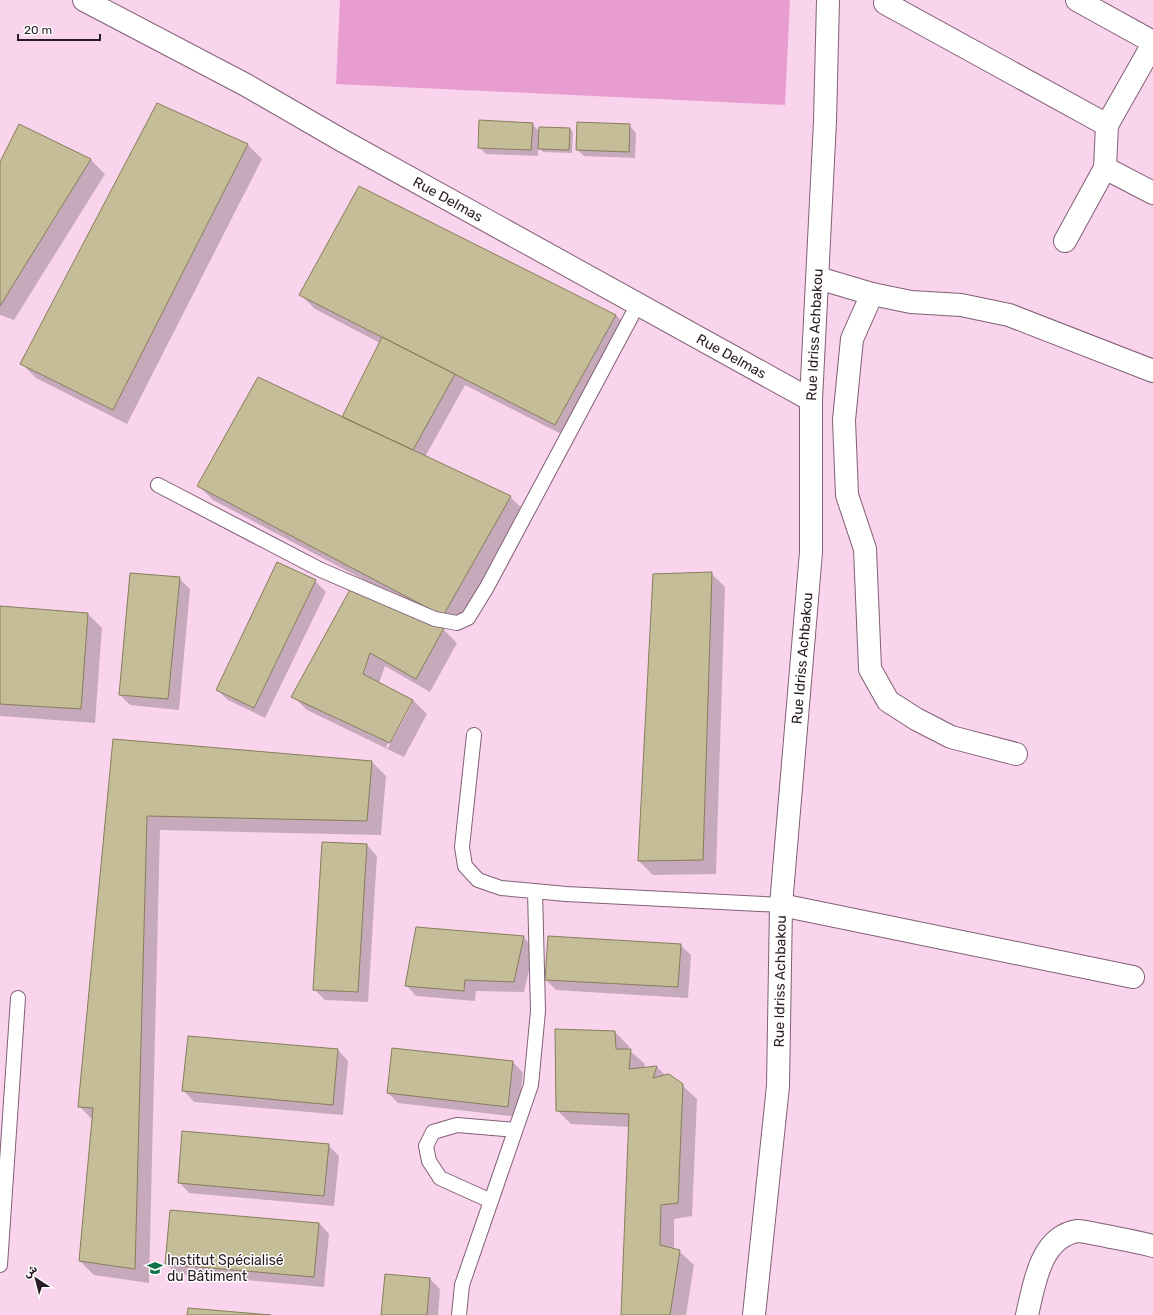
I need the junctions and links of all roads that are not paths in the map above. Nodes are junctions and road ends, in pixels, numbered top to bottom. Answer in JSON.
{"nodes":[{"id":1,"x":84,"y":0,"type":"edge"},
{"id":2,"x":828,"y":0,"type":"edge"},
{"id":3,"x":886,"y":0,"type":"edge"},
{"id":4,"x":1077,"y":0,"type":"edge"},
{"id":5,"x":1153,"y":43,"type":"edge"},
{"id":6,"x":1107,"y":125,"type":"junction"},
{"id":7,"x":1105,"y":168,"type":"junction"},
{"id":8,"x":1153,"y":193,"type":"edge"},
{"id":9,"x":1065,"y":241,"type":"dead end"},
{"id":10,"x":818,"y":278,"type":"junction"},
{"id":11,"x":872,"y":294,"type":"junction"},
{"id":12,"x":638,"y":304,"type":"junction"},
{"id":13,"x":1153,"y":371,"type":"edge"},
{"id":14,"x":811,"y":400,"type":"junction"},
{"id":15,"x":158,"y":485,"type":"dead end"},
{"id":16,"x":474,"y":735,"type":"dead end"},
{"id":17,"x":1016,"y":754,"type":"dead end"},
{"id":18,"x":534,"y":891,"type":"junction"},
{"id":19,"x":781,"y":905,"type":"junction"},
{"id":20,"x":1133,"y":977,"type":"dead end"},
{"id":21,"x":18,"y":998,"type":"dead end"},
{"id":22,"x":515,"y":1130,"type":"junction"},
{"id":23,"x":491,"y":1201,"type":"junction"},
{"id":24,"x":1153,"y":1246,"type":"edge"},
{"id":25,"x":0,"y":1265,"type":"edge"},
{"id":26,"x":460,"y":1315,"type":"edge"},
{"id":27,"x":754,"y":1315,"type":"edge"},
{"id":28,"x":1027,"y":1315,"type":"edge"}],
"edges":[{"from":1,"to":12,"type":"street","name":"Rue Delmas"},
{"from":2,"to":10,"type":"street","name":"Rue Idriss Achbakou"},
{"from":3,"to":6,"type":"street"},
{"from":4,"to":5,"type":"street"},
{"from":5,"to":6,"type":"street"},
{"from":6,"to":7,"type":"street"},
{"from":7,"to":8,"type":"street"},
{"from":7,"to":9,"type":"street"},
{"from":10,"to":11,"type":"street"},
{"from":10,"to":14,"type":"street","name":"Rue Idriss Achbakou"},
{"from":11,"to":13,"type":"street"},
{"from":11,"to":17,"type":"street"},
{"from":12,"to":14,"type":"street","name":"Rue Delmas"},
{"from":12,"to":15,"type":"lane"},
{"from":14,"to":19,"type":"street","name":"Rue Idriss Achbakou"},
{"from":16,"to":18,"type":"lane"},
{"from":18,"to":19,"type":"lane"},
{"from":18,"to":22,"type":"lane"},
{"from":19,"to":20,"type":"street"},
{"from":19,"to":27,"type":"street","name":"Rue Idriss Achbakou"},
{"from":21,"to":25,"type":"lane"},
{"from":22,"to":23,"type":"lane"},
{"from":22,"to":23,"type":"lane"},
{"from":23,"to":26,"type":"lane"},
{"from":24,"to":28,"type":"street"}]}
